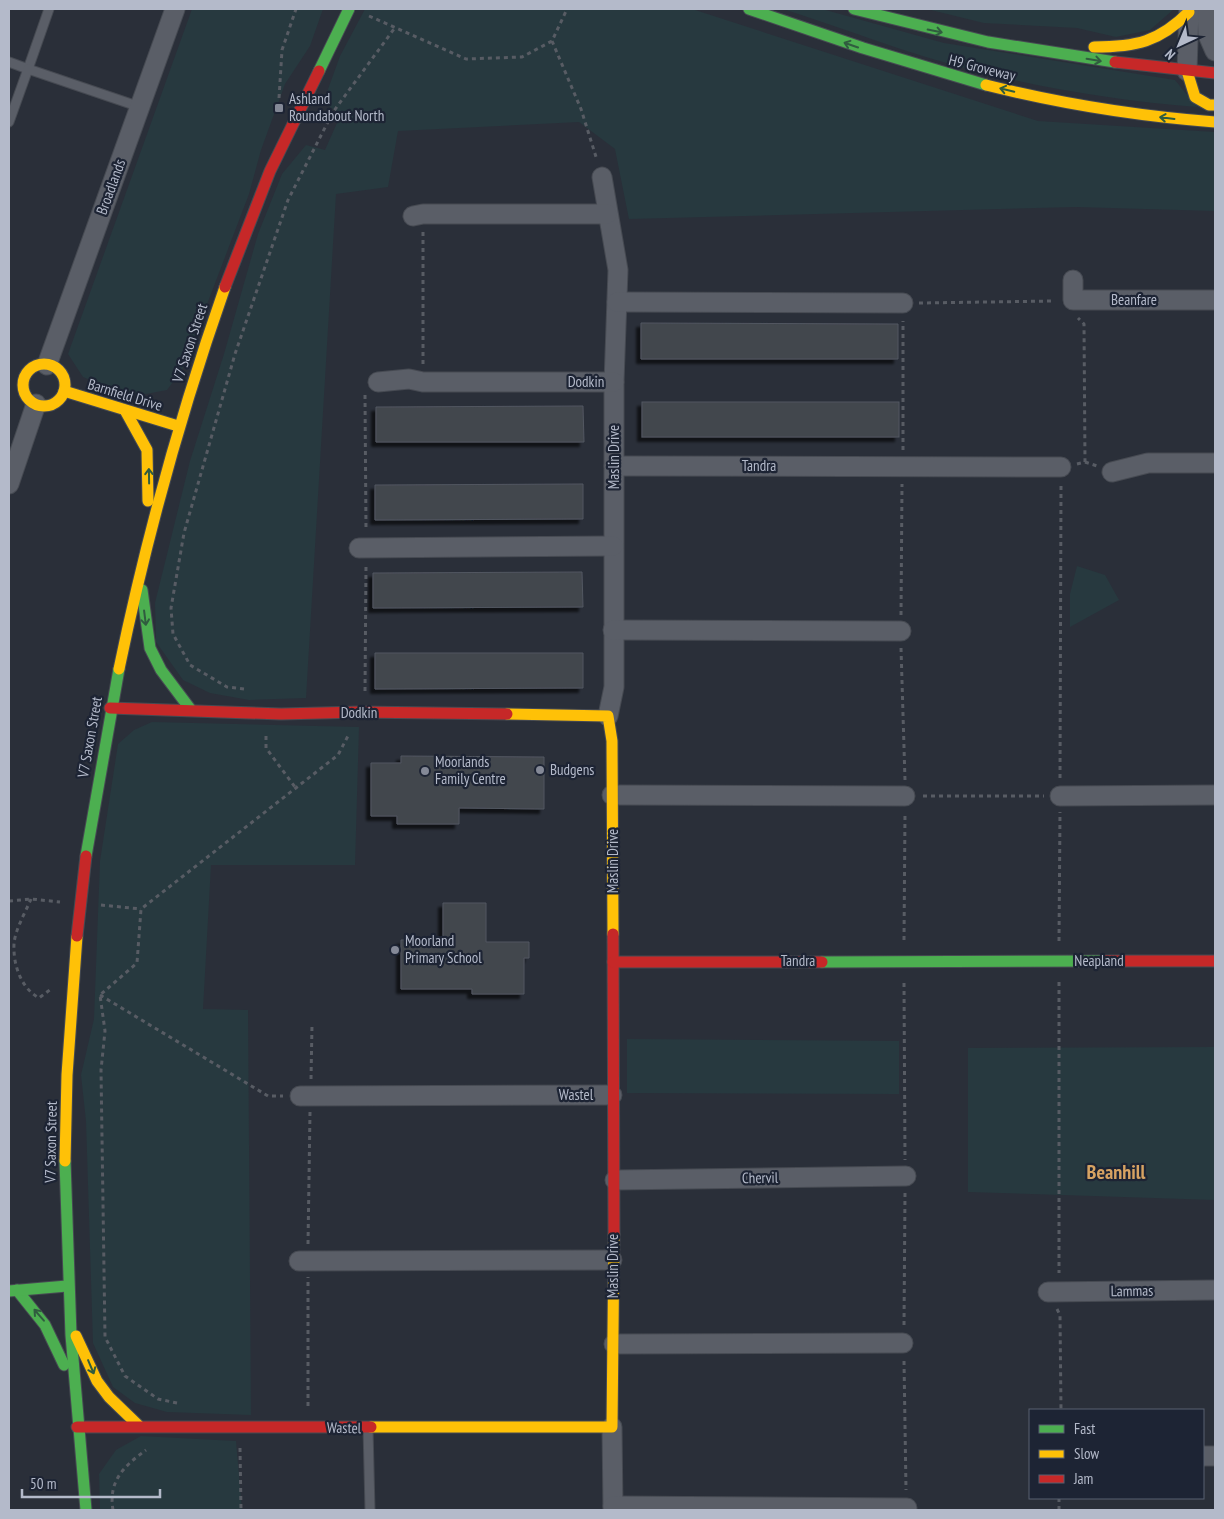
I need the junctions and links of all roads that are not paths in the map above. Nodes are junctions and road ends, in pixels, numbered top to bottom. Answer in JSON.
{"nodes":[{"id":1,"x":49,"y":9,"type":"edge"},
{"id":2,"x":174,"y":9,"type":"edge"},
{"id":3,"x":349,"y":9,"type":"edge"},
{"id":4,"x":749,"y":9,"type":"edge"},
{"id":5,"x":854,"y":9,"type":"edge"},
{"id":6,"x":1195,"y":10,"type":"edge"},
{"id":7,"x":976,"y":39,"type":"junction"},
{"id":8,"x":1215,"y":51,"type":"edge"},
{"id":9,"x":9,"y":62,"type":"edge"},
{"id":10,"x":28,"y":69,"type":"junction"},
{"id":11,"x":1187,"y":71,"type":"junction"},
{"id":12,"x":1215,"y":74,"type":"edge"},
{"id":13,"x":1215,"y":105,"type":"edge"},
{"id":14,"x":140,"y":107,"type":"junction"},
{"id":15,"x":9,"y":122,"type":"edge"},
{"id":16,"x":1215,"y":122,"type":"edge"},
{"id":17,"x":602,"y":177,"type":"road end"},
{"id":18,"x":607,"y":214,"type":"junction"},
{"id":19,"x":418,"y":215,"type":"road end"},
{"id":20,"x":1073,"y":280,"type":"dead end"},
{"id":21,"x":1215,"y":300,"type":"edge"},
{"id":22,"x":617,"y":302,"type":"junction"},
{"id":23,"x":903,"y":304,"type":"road end"},
{"id":24,"x":47,"y":364,"type":"junction"},
{"id":25,"x":378,"y":382,"type":"dead end"},
{"id":26,"x":614,"y":382,"type":"junction"},
{"id":27,"x":64,"y":391,"type":"junction"},
{"id":28,"x":36,"y":404,"type":"junction"},
{"id":29,"x":126,"y":412,"type":"junction"},
{"id":30,"x":178,"y":426,"type":"junction"},
{"id":31,"x":1215,"y":463,"type":"edge"},
{"id":32,"x":614,"y":466,"type":"junction"},
{"id":33,"x":1061,"y":467,"type":"road end"},
{"id":34,"x":1112,"y":472,"type":"dead end"},
{"id":35,"x":9,"y":484,"type":"edge"},
{"id":36,"x":147,"y":542,"type":"junction"},
{"id":37,"x":613,"y":546,"type":"junction"},
{"id":38,"x":359,"y":548,"type":"dead end"},
{"id":39,"x":140,"y":570,"type":"junction"},
{"id":40,"x":613,"y":630,"type":"junction"},
{"id":41,"x":900,"y":631,"type":"road end"},
{"id":42,"x":110,"y":708,"type":"junction"},
{"id":43,"x":192,"y":710,"type":"junction"},
{"id":44,"x":608,"y":716,"type":"junction"},
{"id":45,"x":612,"y":795,"type":"junction"},
{"id":46,"x":1215,"y":795,"type":"edge"},
{"id":47,"x":905,"y":796,"type":"road end"},
{"id":48,"x":1060,"y":796,"type":"road end"},
{"id":49,"x":982,"y":960,"type":"joint"},
{"id":50,"x":1215,"y":961,"type":"edge"},
{"id":51,"x":613,"y":962,"type":"junction"},
{"id":52,"x":612,"y":1095,"type":"junction"},
{"id":53,"x":305,"y":1096,"type":"road end"},
{"id":54,"x":906,"y":1176,"type":"road end"},
{"id":55,"x":614,"y":1180,"type":"junction"},
{"id":56,"x":612,"y":1260,"type":"junction"},
{"id":57,"x":303,"y":1261,"type":"road end"},
{"id":58,"x":67,"y":1286,"type":"junction"},
{"id":59,"x":1215,"y":1290,"type":"edge"},
{"id":60,"x":13,"y":1291,"type":"edge"},
{"id":61,"x":1048,"y":1292,"type":"road end"},
{"id":62,"x":70,"y":1324,"type":"junction"},
{"id":63,"x":903,"y":1343,"type":"road end"},
{"id":64,"x":614,"y":1344,"type":"junction"},
{"id":65,"x":74,"y":1391,"type":"junction"},
{"id":66,"x":139,"y":1426,"type":"junction"},
{"id":67,"x":77,"y":1427,"type":"junction"},
{"id":68,"x":612,"y":1427,"type":"junction"},
{"id":69,"x":368,"y":1428,"type":"junction"},
{"id":70,"x":613,"y":1508,"type":"edge"},
{"id":71,"x":907,"y":1508,"type":"road end"},
{"id":72,"x":86,"y":1510,"type":"edge"},
{"id":73,"x":370,"y":1510,"type":"edge"}],
"edges":[{"from":1,"to":10,"type":"lane"},
{"from":2,"to":14,"type":"street","name":"Broadlands"},
{"from":3,"to":30,"type":"street","name":"V7 Saxon Street"},
{"from":16,"to":4,"type":"street","name":"H9 Groveway","one_way":true},
{"from":5,"to":7,"type":"street","name":"H9 Groveway","one_way":true},
{"from":6,"to":7,"type":"street"},
{"from":6,"to":8,"type":"street"},
{"from":6,"to":11,"type":"street"},
{"from":7,"to":11,"type":"street","name":"H9 Groveway","one_way":true},
{"from":9,"to":10,"type":"lane"},
{"from":10,"to":14,"type":"lane"},
{"from":10,"to":15,"type":"lane"},
{"from":11,"to":12,"type":"street","name":"H9 Groveway"},
{"from":11,"to":13,"type":"street"},
{"from":14,"to":24,"type":"street","name":"Broadlands"},
{"from":17,"to":18,"type":"street","name":"Maslin Drive"},
{"from":18,"to":19,"type":"street"},
{"from":18,"to":22,"type":"street","name":"Maslin Drive"},
{"from":20,"to":21,"type":"street","name":"Beanfare"},
{"from":22,"to":23,"type":"street"},
{"from":22,"to":26,"type":"street","name":"Maslin Drive"},
{"from":24,"to":27,"type":"street"},
{"from":24,"to":28,"type":"street"},
{"from":25,"to":26,"type":"street","name":"Dodkin"},
{"from":26,"to":32,"type":"street","name":"Maslin Drive"},
{"from":27,"to":28,"type":"street"},
{"from":27,"to":29,"type":"street","name":"Barnfield Drive"},
{"from":28,"to":35,"type":"street"},
{"from":29,"to":30,"type":"street","name":"Barnfield Drive"},
{"from":36,"to":29,"type":"street","one_way":true},
{"from":30,"to":36,"type":"street","name":"V7 Saxon Street"},
{"from":31,"to":34,"type":"street"},
{"from":32,"to":33,"type":"street","name":"Tandra"},
{"from":32,"to":37,"type":"street","name":"Maslin Drive"},
{"from":36,"to":39,"type":"street","name":"V7 Saxon Street"},
{"from":37,"to":38,"type":"street"},
{"from":37,"to":40,"type":"street","name":"Maslin Drive"},
{"from":39,"to":42,"type":"street","name":"V7 Saxon Street"},
{"from":39,"to":43,"type":"street","one_way":true},
{"from":40,"to":41,"type":"street"},
{"from":40,"to":44,"type":"street","name":"Maslin Drive"},
{"from":42,"to":43,"type":"street","name":"Dodkin"},
{"from":42,"to":58,"type":"street","name":"V7 Saxon Street","bridge":true},
{"from":43,"to":44,"type":"street","name":"Dodkin"},
{"from":44,"to":45,"type":"street","name":"Maslin Drive"},
{"from":45,"to":47,"type":"street"},
{"from":45,"to":51,"type":"street","name":"Maslin Drive"},
{"from":46,"to":48,"type":"street"},
{"from":49,"to":50,"type":"street","name":"Neapland"},
{"from":49,"to":51,"type":"street","name":"Tandra"},
{"from":51,"to":52,"type":"street","name":"Maslin Drive"},
{"from":52,"to":53,"type":"street","name":"Wastel"},
{"from":52,"to":55,"type":"street","name":"Maslin Drive"},
{"from":54,"to":55,"type":"street","name":"Chervil"},
{"from":55,"to":56,"type":"street","name":"Maslin Drive"},
{"from":56,"to":57,"type":"street"},
{"from":56,"to":64,"type":"street","name":"Maslin Drive"},
{"from":58,"to":60,"type":"street"},
{"from":58,"to":62,"type":"street","name":"V7 Saxon Street"},
{"from":59,"to":61,"type":"street","name":"Lammas"},
{"from":65,"to":60,"type":"street","one_way":true},
{"from":62,"to":65,"type":"street","name":"V7 Saxon Street"},
{"from":62,"to":66,"type":"street","one_way":true},
{"from":63,"to":64,"type":"street"},
{"from":64,"to":68,"type":"street","name":"Maslin Drive"},
{"from":65,"to":67,"type":"street","name":"V7 Saxon Street"},
{"from":66,"to":67,"type":"street","name":"Wastel"},
{"from":66,"to":69,"type":"street","name":"Wastel"},
{"from":67,"to":72,"type":"street","name":"V7 Saxon Street"},
{"from":68,"to":69,"type":"street","name":"Wastel"},
{"from":68,"to":70,"type":"street","name":"Maslin Drive"},
{"from":69,"to":73,"type":"lane"},
{"from":70,"to":71,"type":"street"}]}
